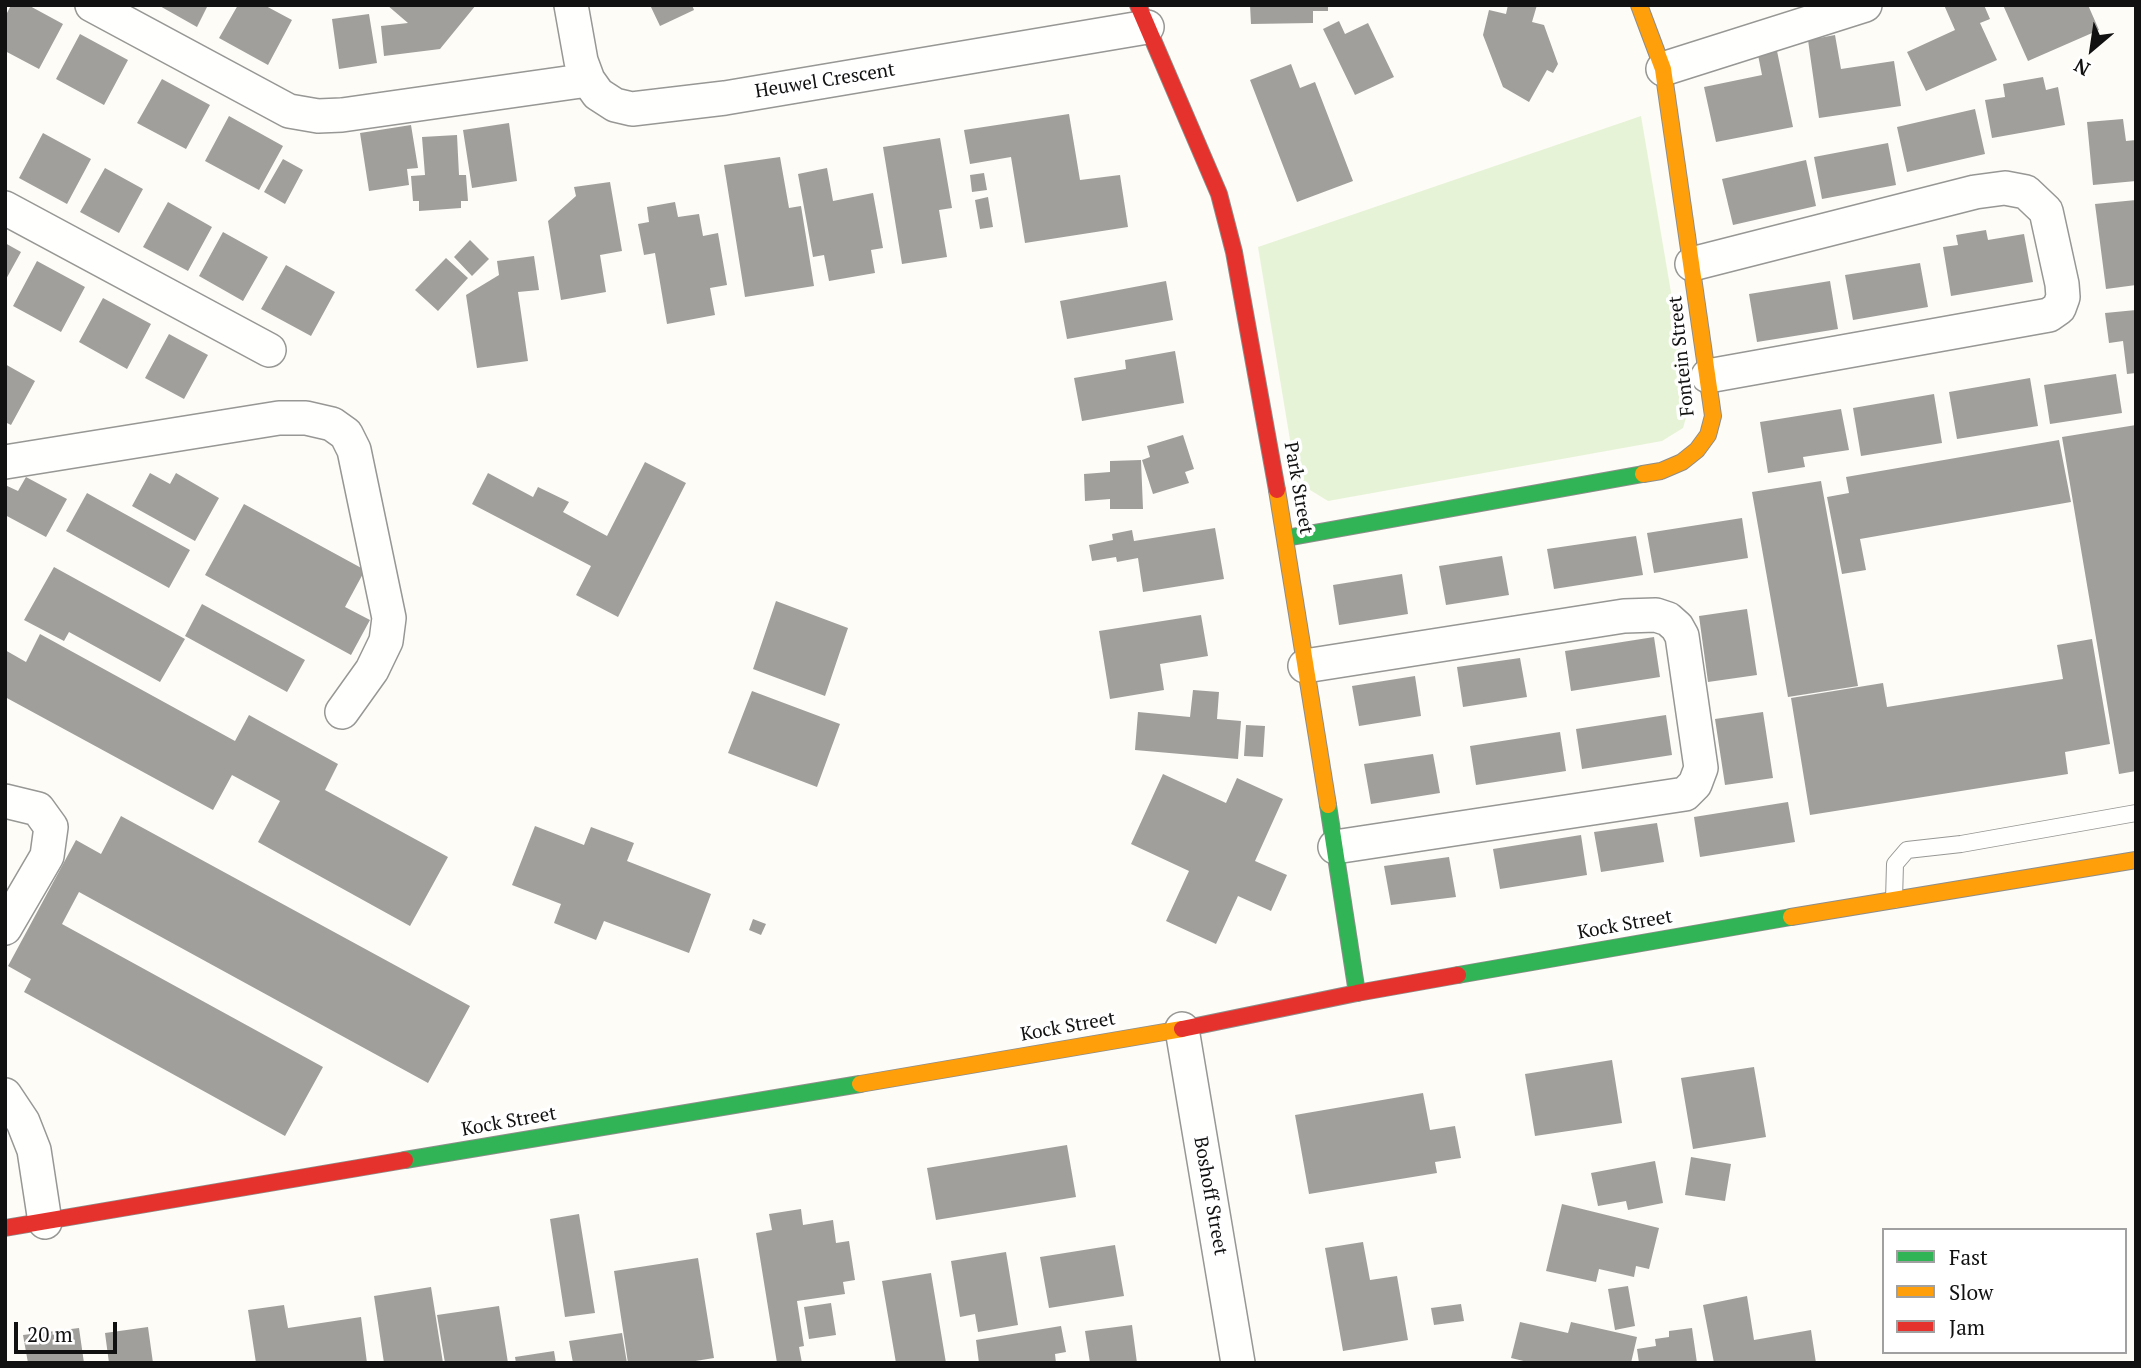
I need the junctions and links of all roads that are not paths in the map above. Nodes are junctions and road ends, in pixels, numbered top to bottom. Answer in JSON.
{"nodes":[{"id":1,"x":92,"y":5,"type":"edge"},
{"id":2,"x":571,"y":5,"type":"edge"},
{"id":3,"x":1639,"y":5,"type":"edge"},
{"id":4,"x":1865,"y":5,"type":"edge"},
{"id":5,"x":1143,"y":16,"type":"edge"},
{"id":6,"x":1663,"y":69,"type":"junction"},
{"id":7,"x":588,"y":80,"type":"junction"},
{"id":8,"x":5,"y":208,"type":"edge"},
{"id":9,"x":1692,"y":264,"type":"junction"},
{"id":10,"x":269,"y":350,"type":"dead end"},
{"id":11,"x":1708,"y":376,"type":"junction"},
{"id":12,"x":5,"y":461,"type":"edge"},
{"id":13,"x":1286,"y":538,"type":"junction"},
{"id":14,"x":1306,"y":666,"type":"junction"},
{"id":15,"x":342,"y":712,"type":"dead end"},
{"id":16,"x":5,"y":801,"type":"edge"},
{"id":17,"x":2136,"y":813,"type":"edge"},
{"id":18,"x":1335,"y":847,"type":"junction"},
{"id":19,"x":2136,"y":860,"type":"edge"},
{"id":20,"x":1894,"y":900,"type":"junction"},
{"id":21,"x":5,"y":928,"type":"edge"},
{"id":22,"x":1357,"y":993,"type":"junction"},
{"id":23,"x":1182,"y":1029,"type":"junction"},
{"id":24,"x":5,"y":1095,"type":"edge"},
{"id":25,"x":45,"y":1222,"type":"junction"},
{"id":26,"x":5,"y":1228,"type":"edge"},
{"id":27,"x":1238,"y":1363,"type":"edge"}],
"edges":[{"from":1,"to":7,"type":"street"},
{"from":2,"to":7,"type":"street","name":"Heuwel Crescent"},
{"from":3,"to":6,"type":"street","name":"Fontein Street"},
{"from":4,"to":6,"type":"street"},
{"from":5,"to":7,"type":"street","name":"Heuwel Crescent"},
{"from":5,"to":13,"type":"street","name":"Park Street"},
{"from":6,"to":9,"type":"street","name":"Fontein Street"},
{"from":8,"to":10,"type":"street"},
{"from":9,"to":11,"type":"street","name":"Fontein Street"},
{"from":9,"to":11,"type":"street"},
{"from":11,"to":13,"type":"street","name":"Fontein Street"},
{"from":12,"to":15,"type":"street"},
{"from":13,"to":14,"type":"street","name":"Park Street"},
{"from":14,"to":18,"type":"street","name":"Park Street"},
{"from":14,"to":18,"type":"street"},
{"from":16,"to":21,"type":"street"},
{"from":17,"to":20,"type":"lane"},
{"from":18,"to":22,"type":"street","name":"Park Street"},
{"from":19,"to":20,"type":"street","name":"Kock Street"},
{"from":20,"to":22,"type":"street","name":"Kock Street"},
{"from":22,"to":23,"type":"street","name":"Kock Street"},
{"from":23,"to":25,"type":"street","name":"Kock Street"},
{"from":23,"to":27,"type":"street","name":"Boshoff Street"},
{"from":24,"to":25,"type":"street"},
{"from":25,"to":26,"type":"street","name":"Kock Street"}]}
